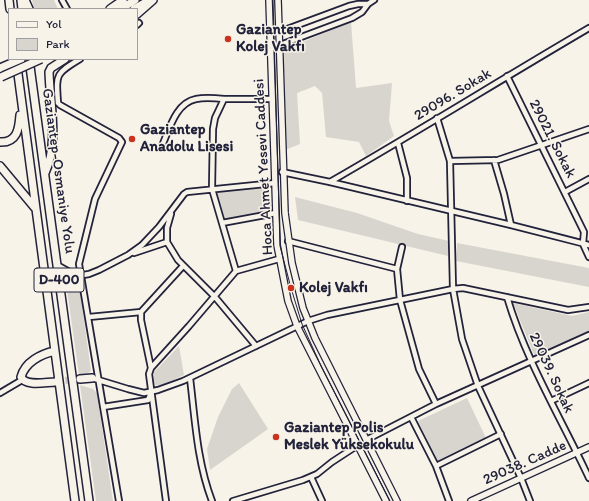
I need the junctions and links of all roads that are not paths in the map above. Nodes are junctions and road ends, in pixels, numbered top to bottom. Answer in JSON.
{"nodes":[{"id":1,"x":122,"y":0,"type":"edge"},
{"id":2,"x":135,"y":0,"type":"edge"},
{"id":3,"x":149,"y":0,"type":"edge"},
{"id":4,"x":153,"y":0,"type":"edge"},
{"id":5,"x":269,"y":0,"type":"edge"},
{"id":6,"x":278,"y":0,"type":"edge"},
{"id":7,"x":374,"y":0,"type":"edge"},
{"id":8,"x":368,"y":4,"type":"junction"},
{"id":9,"x":111,"y":8,"type":"edge"},
{"id":10,"x":123,"y":8,"type":"edge"},
{"id":11,"x":136,"y":8,"type":"edge"},
{"id":12,"x":138,"y":13,"type":"edge"},
{"id":13,"x":589,"y":28,"type":"edge"},
{"id":14,"x":279,"y":32,"type":"junction"},
{"id":15,"x":280,"y":45,"type":"junction"},
{"id":16,"x":16,"y":60,"type":"edge"},
{"id":17,"x":19,"y":60,"type":"edge"},
{"id":18,"x":29,"y":60,"type":"edge"},
{"id":19,"x":39,"y":60,"type":"edge"},
{"id":20,"x":63,"y":60,"type":"edge"},
{"id":21,"x":78,"y":60,"type":"edge"},
{"id":22,"x":0,"y":68,"type":"edge"},
{"id":23,"x":507,"y":76,"type":"junction"},
{"id":24,"x":1,"y":77,"type":"edge"},
{"id":25,"x":224,"y":99,"type":"junction"},
{"id":26,"x":272,"y":100,"type":"junction"},
{"id":27,"x":21,"y":101,"type":"junction"},
{"id":28,"x":437,"y":118,"type":"junction"},
{"id":29,"x":589,"y":129,"type":"edge"},
{"id":30,"x":0,"y":142,"type":"edge"},
{"id":31,"x":398,"y":143,"type":"junction"},
{"id":32,"x":540,"y":145,"type":"junction"},
{"id":33,"x":162,"y":148,"type":"dead end"},
{"id":34,"x":494,"y":160,"type":"junction"},
{"id":35,"x":450,"y":162,"type":"junction"},
{"id":36,"x":0,"y":166,"type":"edge"},
{"id":37,"x":282,"y":172,"type":"junction"},
{"id":38,"x":45,"y":174,"type":"junction"},
{"id":39,"x":589,"y":179,"type":"edge"},
{"id":40,"x":330,"y":182,"type":"junction"},
{"id":41,"x":275,"y":183,"type":"junction"},
{"id":42,"x":212,"y":189,"type":"junction"},
{"id":43,"x":565,"y":192,"type":"junction"},
{"id":44,"x":407,"y":201,"type":"junction"},
{"id":45,"x":35,"y":208,"type":"junction"},
{"id":46,"x":171,"y":211,"type":"junction"},
{"id":47,"x":452,"y":211,"type":"junction"},
{"id":48,"x":276,"y":213,"type":"junction"},
{"id":49,"x":222,"y":224,"type":"junction"},
{"id":50,"x":511,"y":225,"type":"junction"},
{"id":51,"x":288,"y":241,"type":"junction"},
{"id":52,"x":167,"y":242,"type":"junction"},
{"id":53,"x":583,"y":244,"type":"junction"},
{"id":54,"x":589,"y":245,"type":"edge"},
{"id":55,"x":402,"y":247,"type":"dead end"},
{"id":56,"x":128,"y":255,"type":"junction"},
{"id":57,"x":589,"y":257,"type":"edge"},
{"id":58,"x":279,"y":259,"type":"junction"},
{"id":59,"x":57,"y":265,"type":"junction"},
{"id":60,"x":183,"y":266,"type":"junction"},
{"id":61,"x":397,"y":269,"type":"junction"},
{"id":62,"x":236,"y":271,"type":"junction"},
{"id":63,"x":79,"y":276,"type":"junction"},
{"id":64,"x":61,"y":289,"type":"junction"},
{"id":65,"x":453,"y":289,"type":"junction"},
{"id":66,"x":215,"y":297,"type":"junction"},
{"id":67,"x":507,"y":297,"type":"junction"},
{"id":68,"x":400,"y":300,"type":"junction"},
{"id":69,"x":589,"y":307,"type":"edge"},
{"id":70,"x":141,"y":312,"type":"junction"},
{"id":71,"x":89,"y":317,"type":"junction"},
{"id":72,"x":308,"y":321,"type":"junction"},
{"id":73,"x":297,"y":326,"type":"junction"},
{"id":74,"x":589,"y":335,"type":"edge"},
{"id":75,"x":256,"y":346,"type":"junction"},
{"id":76,"x":55,"y":352,"type":"junction"},
{"id":77,"x":531,"y":362,"type":"junction"},
{"id":78,"x":151,"y":368,"type":"junction"},
{"id":79,"x":190,"y":378,"type":"junction"},
{"id":80,"x":80,"y":379,"type":"tunnel mouth"},
{"id":81,"x":95,"y":379,"type":"junction"},
{"id":82,"x":22,"y":380,"type":"junction"},
{"id":83,"x":55,"y":382,"type":"tunnel mouth"},
{"id":84,"x":589,"y":383,"type":"edge"},
{"id":85,"x":478,"y":386,"type":"junction"},
{"id":86,"x":152,"y":392,"type":"junction"},
{"id":87,"x":0,"y":394,"type":"edge"},
{"id":88,"x":551,"y":401,"type":"junction"},
{"id":89,"x":436,"y":404,"type":"junction"},
{"id":90,"x":103,"y":407,"type":"junction"},
{"id":91,"x":411,"y":417,"type":"junction"},
{"id":92,"x":501,"y":434,"type":"junction"},
{"id":93,"x":366,"y":440,"type":"junction"},
{"id":94,"x":358,"y":445,"type":"junction"},
{"id":95,"x":589,"y":448,"type":"edge"},
{"id":96,"x":577,"y":453,"type":"junction"},
{"id":97,"x":436,"y":466,"type":"junction"},
{"id":98,"x":311,"y":477,"type":"junction"},
{"id":99,"x":521,"y":478,"type":"junction"},
{"id":100,"x":589,"y":478,"type":"edge"},
{"id":101,"x":75,"y":501,"type":"edge"},
{"id":102,"x":89,"y":501,"type":"edge"},
{"id":103,"x":119,"y":501,"type":"edge"},
{"id":104,"x":166,"y":501,"type":"edge"},
{"id":105,"x":212,"y":501,"type":"edge"},
{"id":106,"x":232,"y":501,"type":"edge"},
{"id":107,"x":322,"y":501,"type":"edge"},
{"id":108,"x":386,"y":501,"type":"edge"},
{"id":109,"x":397,"y":501,"type":"edge"},
{"id":110,"x":449,"y":501,"type":"edge"},
{"id":111,"x":471,"y":501,"type":"edge"},
{"id":112,"x":530,"y":501,"type":"edge"}],
"edges":[{"from":1,"to":9,"type":"highway"},
{"from":2,"to":10,"type":"highway"},
{"from":3,"to":11,"type":"highway"},
{"from":4,"to":12,"type":"highway"},
{"from":5,"to":26,"type":"street","name":"Hoca Ahmet Yesevi Caddesi"},
{"from":6,"to":14,"type":"street","name":"Hoca Ahmet Yesevi Caddesi"},
{"from":7,"to":8,"type":"street"},
{"from":8,"to":14,"type":"street"},
{"from":8,"to":15,"type":"street"},
{"from":13,"to":23,"type":"street","name":"29096. Sokak"},
{"from":14,"to":15,"type":"street","name":"Hoca Ahmet Yesevi Caddesi"},
{"from":15,"to":37,"type":"street","name":"Hoca Ahmet Yesevi Caddesi"},
{"from":16,"to":27,"type":"highway","name":"Gaziantep-Osmaniye Yolu","number":"D-400"},
{"from":17,"to":22,"type":"highway","bridge":true},
{"from":18,"to":38,"type":"highway","name":"Gaziantep-Osmaniye Yolu","number":"D-400"},
{"from":19,"to":24,"type":"highway","bridge":true},
{"from":20,"to":38,"type":"highway"},
{"from":21,"to":63,"type":"street"},
{"from":23,"to":28,"type":"street","name":"29096. Sokak"},
{"from":23,"to":32,"type":"street","name":"29021. Sokak"},
{"from":25,"to":26,"type":"street"},
{"from":25,"to":33,"type":"street"},
{"from":25,"to":42,"type":"street"},
{"from":26,"to":41,"type":"street","name":"Hoca Ahmet Yesevi Caddesi"},
{"from":27,"to":30,"type":"highway"},
{"from":27,"to":45,"type":"highway","name":"Gaziantep-Osmaniye Yolu","number":"D-400"},
{"from":28,"to":31,"type":"street","name":"29096. Sokak"},
{"from":28,"to":35,"type":"street"},
{"from":29,"to":32,"type":"street"},
{"from":31,"to":40,"type":"street","name":"29096. Sokak"},
{"from":31,"to":44,"type":"street"},
{"from":32,"to":34,"type":"street"},
{"from":32,"to":43,"type":"street","name":"29021. Sokak"},
{"from":34,"to":35,"type":"street"},
{"from":34,"to":50,"type":"street"},
{"from":35,"to":47,"type":"street"},
{"from":36,"to":45,"type":"highway"},
{"from":37,"to":40,"type":"street"},
{"from":37,"to":51,"type":"street","name":"Hoca Ahmet Yesevi Caddesi"},
{"from":38,"to":59,"type":"highway","name":"Gaziantep-Osmaniye Yolu","number":"D-400"},
{"from":39,"to":43,"type":"street"},
{"from":40,"to":44,"type":"street"},
{"from":41,"to":42,"type":"street"},
{"from":41,"to":48,"type":"street","name":"Hoca Ahmet Yesevi Caddesi"},
{"from":42,"to":46,"type":"street"},
{"from":42,"to":49,"type":"street"},
{"from":43,"to":53,"type":"street","name":"29021. Sokak"},
{"from":44,"to":47,"type":"street"},
{"from":45,"to":76,"type":"highway","name":"Gaziantep-Osmaniye Yolu","number":"D-400"},
{"from":46,"to":52,"type":"street"},
{"from":46,"to":56,"type":"street"},
{"from":47,"to":50,"type":"street"},
{"from":47,"to":65,"type":"street"},
{"from":48,"to":49,"type":"street"},
{"from":48,"to":58,"type":"street","name":"Hoca Ahmet Yesevi Caddesi"},
{"from":49,"to":62,"type":"street"},
{"from":50,"to":53,"type":"street"},
{"from":51,"to":61,"type":"street"},
{"from":51,"to":72,"type":"street","name":"Hoca Ahmet Yesevi Caddesi"},
{"from":52,"to":56,"type":"street"},
{"from":52,"to":60,"type":"street"},
{"from":53,"to":54,"type":"street"},
{"from":53,"to":57,"type":"street","name":"29021. Sokak"},
{"from":55,"to":61,"type":"street"},
{"from":56,"to":63,"type":"street"},
{"from":58,"to":62,"type":"street"},
{"from":58,"to":73,"type":"street","name":"Hoca Ahmet Yesevi Caddesi"},
{"from":59,"to":63,"type":"street"},
{"from":59,"to":64,"type":"highway","name":"Gaziantep-Osmaniye Yolu","number":"D-400"},
{"from":60,"to":66,"type":"street"},
{"from":60,"to":70,"type":"street"},
{"from":61,"to":68,"type":"street"},
{"from":62,"to":66,"type":"street"},
{"from":63,"to":64,"type":"street"},
{"from":63,"to":71,"type":"street"},
{"from":64,"to":102,"type":"highway","name":"Gaziantep-Osmaniye Yolu","number":"D-400"},
{"from":65,"to":67,"type":"street"},
{"from":65,"to":68,"type":"street"},
{"from":65,"to":85,"type":"street"},
{"from":66,"to":75,"type":"street"},
{"from":66,"to":78,"type":"street"},
{"from":67,"to":69,"type":"street"},
{"from":67,"to":77,"type":"street","name":"29039. Sokak"},
{"from":68,"to":72,"type":"street"},
{"from":68,"to":89,"type":"street"},
{"from":70,"to":71,"type":"street"},
{"from":70,"to":78,"type":"street"},
{"from":71,"to":81,"type":"street"},
{"from":72,"to":73,"type":"street"},
{"from":72,"to":93,"type":"street","name":"Hoca Ahmet Yesevi Caddesi"},
{"from":73,"to":75,"type":"street"},
{"from":73,"to":94,"type":"street","name":"Hoca Ahmet Yesevi Caddesi"},
{"from":74,"to":77,"type":"street"},
{"from":75,"to":79,"type":"street"},
{"from":76,"to":82,"type":"highway"},
{"from":76,"to":101,"type":"highway","name":"Gaziantep-Osmaniye Yolu","number":"D-400"},
{"from":77,"to":85,"type":"street"},
{"from":77,"to":88,"type":"street","name":"29039. Sokak"},
{"from":78,"to":86,"type":"street"},
{"from":79,"to":86,"type":"street"},
{"from":79,"to":105,"type":"street"},
{"from":80,"to":81,"type":"highway"},
{"from":81,"to":86,"type":"street"},
{"from":81,"to":90,"type":"street"},
{"from":82,"to":83,"type":"highway"},
{"from":82,"to":87,"type":"street"},
{"from":84,"to":88,"type":"street"},
{"from":85,"to":89,"type":"street"},
{"from":85,"to":92,"type":"street"},
{"from":86,"to":90,"type":"street"},
{"from":86,"to":104,"type":"street"},
{"from":88,"to":96,"type":"street","name":"29039. Sokak"},
{"from":89,"to":91,"type":"street"},
{"from":90,"to":103,"type":"street"},
{"from":91,"to":93,"type":"street"},
{"from":91,"to":97,"type":"street"},
{"from":92,"to":97,"type":"street"},
{"from":92,"to":99,"type":"street"},
{"from":93,"to":109,"type":"street","name":"Hoca Ahmet Yesevi Caddesi"},
{"from":94,"to":98,"type":"street"},
{"from":94,"to":108,"type":"street","name":"Hoca Ahmet Yesevi Caddesi"},
{"from":95,"to":96,"type":"street","name":"29038. Cadde"},
{"from":96,"to":99,"type":"street","name":"29038. Cadde"},
{"from":96,"to":100,"type":"street","name":"29039. Sokak"},
{"from":97,"to":110,"type":"street"},
{"from":98,"to":106,"type":"street"},
{"from":98,"to":107,"type":"street"},
{"from":99,"to":111,"type":"street","name":"29038. Cadde"},
{"from":99,"to":112,"type":"street"}]}
